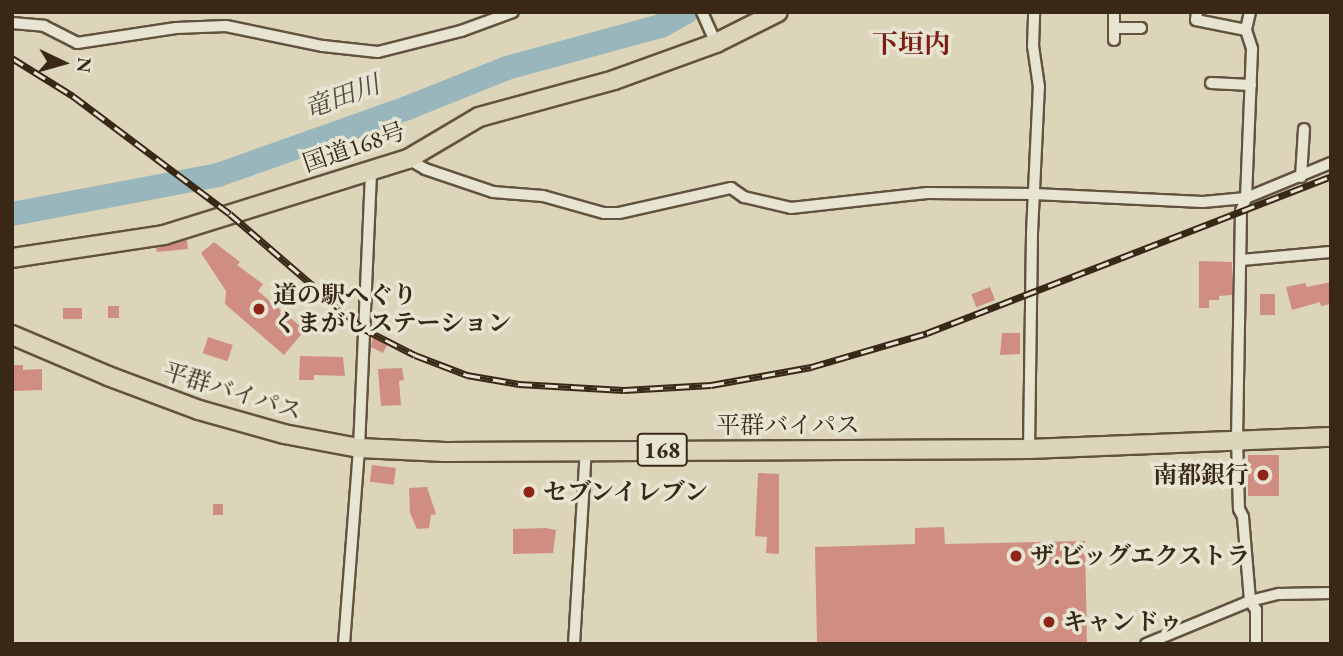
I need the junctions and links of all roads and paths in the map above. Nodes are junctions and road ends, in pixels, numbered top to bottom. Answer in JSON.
{"nodes":[{"id":1,"x":513,"y":12,"type":"edge"},
{"id":2,"x":778,"y":12,"type":"edge"},
{"id":3,"x":1034,"y":12,"type":"edge"},
{"id":4,"x":1114,"y":12,"type":"edge"},
{"id":5,"x":1197,"y":12,"type":"edge"},
{"id":6,"x":1250,"y":12,"type":"edge"},
{"id":7,"x":704,"y":16,"type":"edge"},
{"id":8,"x":12,"y":23,"type":"edge"},
{"id":9,"x":1141,"y":28,"type":"dead end"},
{"id":10,"x":1246,"y":30,"type":"junction"},
{"id":11,"x":716,"y":43,"type":"junction"},
{"id":12,"x":1211,"y":83,"type":"dead end"},
{"id":13,"x":1251,"y":85,"type":"junction"},
{"id":14,"x":1304,"y":129,"type":"dead end"},
{"id":15,"x":408,"y":159,"type":"junction"},
{"id":16,"x":1331,"y":163,"type":"edge"},
{"id":17,"x":371,"y":170,"type":"junction"},
{"id":18,"x":1301,"y":177,"type":"junction"},
{"id":19,"x":1034,"y":194,"type":"junction"},
{"id":20,"x":1246,"y":198,"type":"junction"},
{"id":21,"x":1331,"y":251,"type":"edge"},
{"id":22,"x":12,"y":258,"type":"edge"},
{"id":23,"x":1241,"y":260,"type":"junction"},
{"id":24,"x":12,"y":334,"type":"edge"},
{"id":25,"x":1331,"y":438,"type":"edge"},
{"id":26,"x":1237,"y":439,"type":"junction"},
{"id":27,"x":359,"y":449,"type":"junction"},
{"id":28,"x":1030,"y":449,"type":"junction"},
{"id":29,"x":586,"y":450,"type":"junction"},
{"id":30,"x":1331,"y":593,"type":"edge"},
{"id":31,"x":1250,"y":601,"type":"junction"},
{"id":32,"x":344,"y":644,"type":"edge"},
{"id":33,"x":575,"y":644,"type":"edge"},
{"id":34,"x":1146,"y":644,"type":"edge"},
{"id":35,"x":1256,"y":644,"type":"edge"}],
"edges":[{"from":1,"to":8,"type":"street"},
{"from":2,"to":11,"type":"highway","name":"国道168号"},
{"from":3,"to":19,"type":"street"},
{"from":4,"to":9,"type":"street"},
{"from":5,"to":10,"type":"street"},
{"from":6,"to":10,"type":"street"},
{"from":7,"to":11,"type":"street"},
{"from":10,"to":13,"type":"street"},
{"from":11,"to":15,"type":"highway","name":"国道168号"},
{"from":12,"to":13,"type":"street"},
{"from":13,"to":20,"type":"street"},
{"from":14,"to":18,"type":"street"},
{"from":15,"to":17,"type":"highway","name":"国道168号"},
{"from":15,"to":19,"type":"street"},
{"from":16,"to":18,"type":"street"},
{"from":17,"to":22,"type":"highway","name":"国道168号"},
{"from":17,"to":27,"type":"street"},
{"from":18,"to":20,"type":"street"},
{"from":19,"to":20,"type":"street"},
{"from":19,"to":28,"type":"street"},
{"from":20,"to":23,"type":"street"},
{"from":21,"to":23,"type":"street"},
{"from":23,"to":26,"type":"street"},
{"from":24,"to":27,"type":"highway","name":"平群バイパス","number":"168"},
{"from":25,"to":26,"type":"highway","name":"平群バイパス","number":"168"},
{"from":26,"to":28,"type":"highway","name":"平群バイパス","number":"168"},
{"from":26,"to":31,"type":"street"},
{"from":27,"to":29,"type":"highway","name":"平群バイパス","number":"168"},
{"from":27,"to":32,"type":"street"},
{"from":28,"to":29,"type":"highway","name":"平群バイパス","number":"168"},
{"from":29,"to":33,"type":"street"},
{"from":30,"to":31,"type":"street"},
{"from":31,"to":34,"type":"street"},
{"from":31,"to":35,"type":"street"}]}
